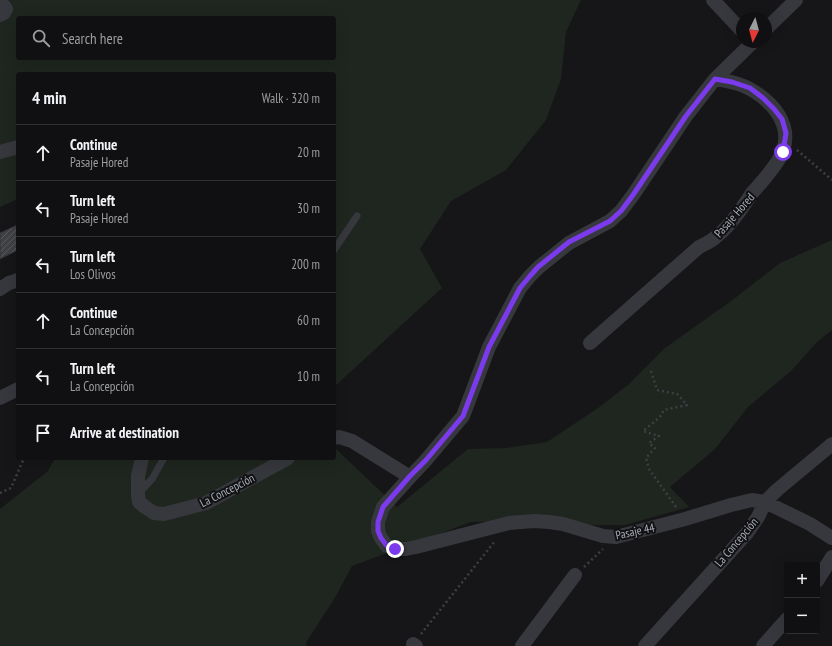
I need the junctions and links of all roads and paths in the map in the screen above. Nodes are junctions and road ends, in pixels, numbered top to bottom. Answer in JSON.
{"nodes":[{"id":1,"x":713,"y":0,"type":"edge"},
{"id":2,"x":796,"y":0,"type":"edge"},
{"id":3,"x":0,"y":4,"type":"edge"},
{"id":4,"x":0,"y":15,"type":"edge"},
{"id":5,"x":772,"y":23,"type":"edge"},
{"id":6,"x":736,"y":25,"type":"edge"},
{"id":7,"x":746,"y":48,"type":"edge"},
{"id":8,"x":715,"y":79,"type":"junction"},
{"id":9,"x":785,"y":139,"type":"junction"},
{"id":10,"x":16,"y":148,"type":"edge"},
{"id":11,"x":0,"y":152,"type":"edge"},
{"id":12,"x":832,"y":180,"type":"edge"},
{"id":13,"x":357,"y":216,"type":"dead end"},
{"id":14,"x":336,"y":247,"type":"edge"},
{"id":15,"x":16,"y":281,"type":"edge"},
{"id":16,"x":0,"y":289,"type":"edge"},
{"id":17,"x":590,"y":343,"type":"dead end"},
{"id":18,"x":651,"y":371,"type":"dead end"},
{"id":19,"x":16,"y":390,"type":"edge"},
{"id":20,"x":0,"y":398,"type":"edge"},
{"id":21,"x":336,"y":438,"type":"edge"},
{"id":22,"x":832,"y":444,"type":"edge"},
{"id":23,"x":23,"y":460,"type":"edge"},
{"id":24,"x":142,"y":460,"type":"edge"},
{"id":25,"x":163,"y":460,"type":"edge"},
{"id":26,"x":284,"y":460,"type":"edge"},
{"id":27,"x":410,"y":476,"type":"junction"},
{"id":28,"x":0,"y":493,"type":"edge"},
{"id":29,"x":138,"y":495,"type":"junction"},
{"id":30,"x":765,"y":502,"type":"junction"},
{"id":31,"x":685,"y":519,"type":"junction"},
{"id":32,"x":509,"y":523,"type":"junction"},
{"id":33,"x":616,"y":536,"type":"junction"},
{"id":34,"x":832,"y":538,"type":"edge"},
{"id":35,"x":832,"y":557,"type":"edge"},
{"id":36,"x":575,"y":575,"type":"joint"},
{"id":37,"x":820,"y":576,"type":"edge"},
{"id":38,"x":784,"y":622,"type":"edge"},
{"id":39,"x":415,"y":645,"type":"edge"},
{"id":40,"x":522,"y":646,"type":"edge"},
{"id":41,"x":645,"y":646,"type":"edge"},
{"id":42,"x":763,"y":646,"type":"edge"}],
"edges":[{"from":1,"to":6,"type":"street"},
{"from":2,"to":5,"type":"street"},
{"from":3,"to":4,"type":"street"},
{"from":7,"to":8,"type":"street"},
{"from":8,"to":9,"type":"street","name":"Pasaje Hored"},
{"from":8,"to":27,"type":"street"},
{"from":9,"to":12,"type":"path"},
{"from":9,"to":17,"type":"street","name":"Pasaje Hored"},
{"from":10,"to":11,"type":"street"},
{"from":13,"to":14,"type":"lane"},
{"from":15,"to":16,"type":"street"},
{"from":18,"to":31,"type":"path"},
{"from":19,"to":20,"type":"street"},
{"from":21,"to":27,"type":"street"},
{"from":22,"to":30,"type":"street","name":"La Concepción"},
{"from":23,"to":28,"type":"path"},
{"from":24,"to":29,"type":"street"},
{"from":25,"to":29,"type":"lane"},
{"from":26,"to":29,"type":"street","name":"La Concepción"},
{"from":27,"to":32,"type":"street","name":"Pasaje 44"},
{"from":30,"to":31,"type":"street","name":"Pasaje 44"},
{"from":30,"to":34,"type":"street","name":"Pasaje 44"},
{"from":30,"to":41,"type":"street","name":"La Concepción"},
{"from":31,"to":33,"type":"street","name":"Pasaje 44"},
{"from":32,"to":33,"type":"street","name":"Pasaje 44"},
{"from":32,"to":39,"type":"path"},
{"from":33,"to":36,"type":"path"},
{"from":35,"to":37,"type":"street"},
{"from":36,"to":40,"type":"street"},
{"from":38,"to":42,"type":"street"}]}
